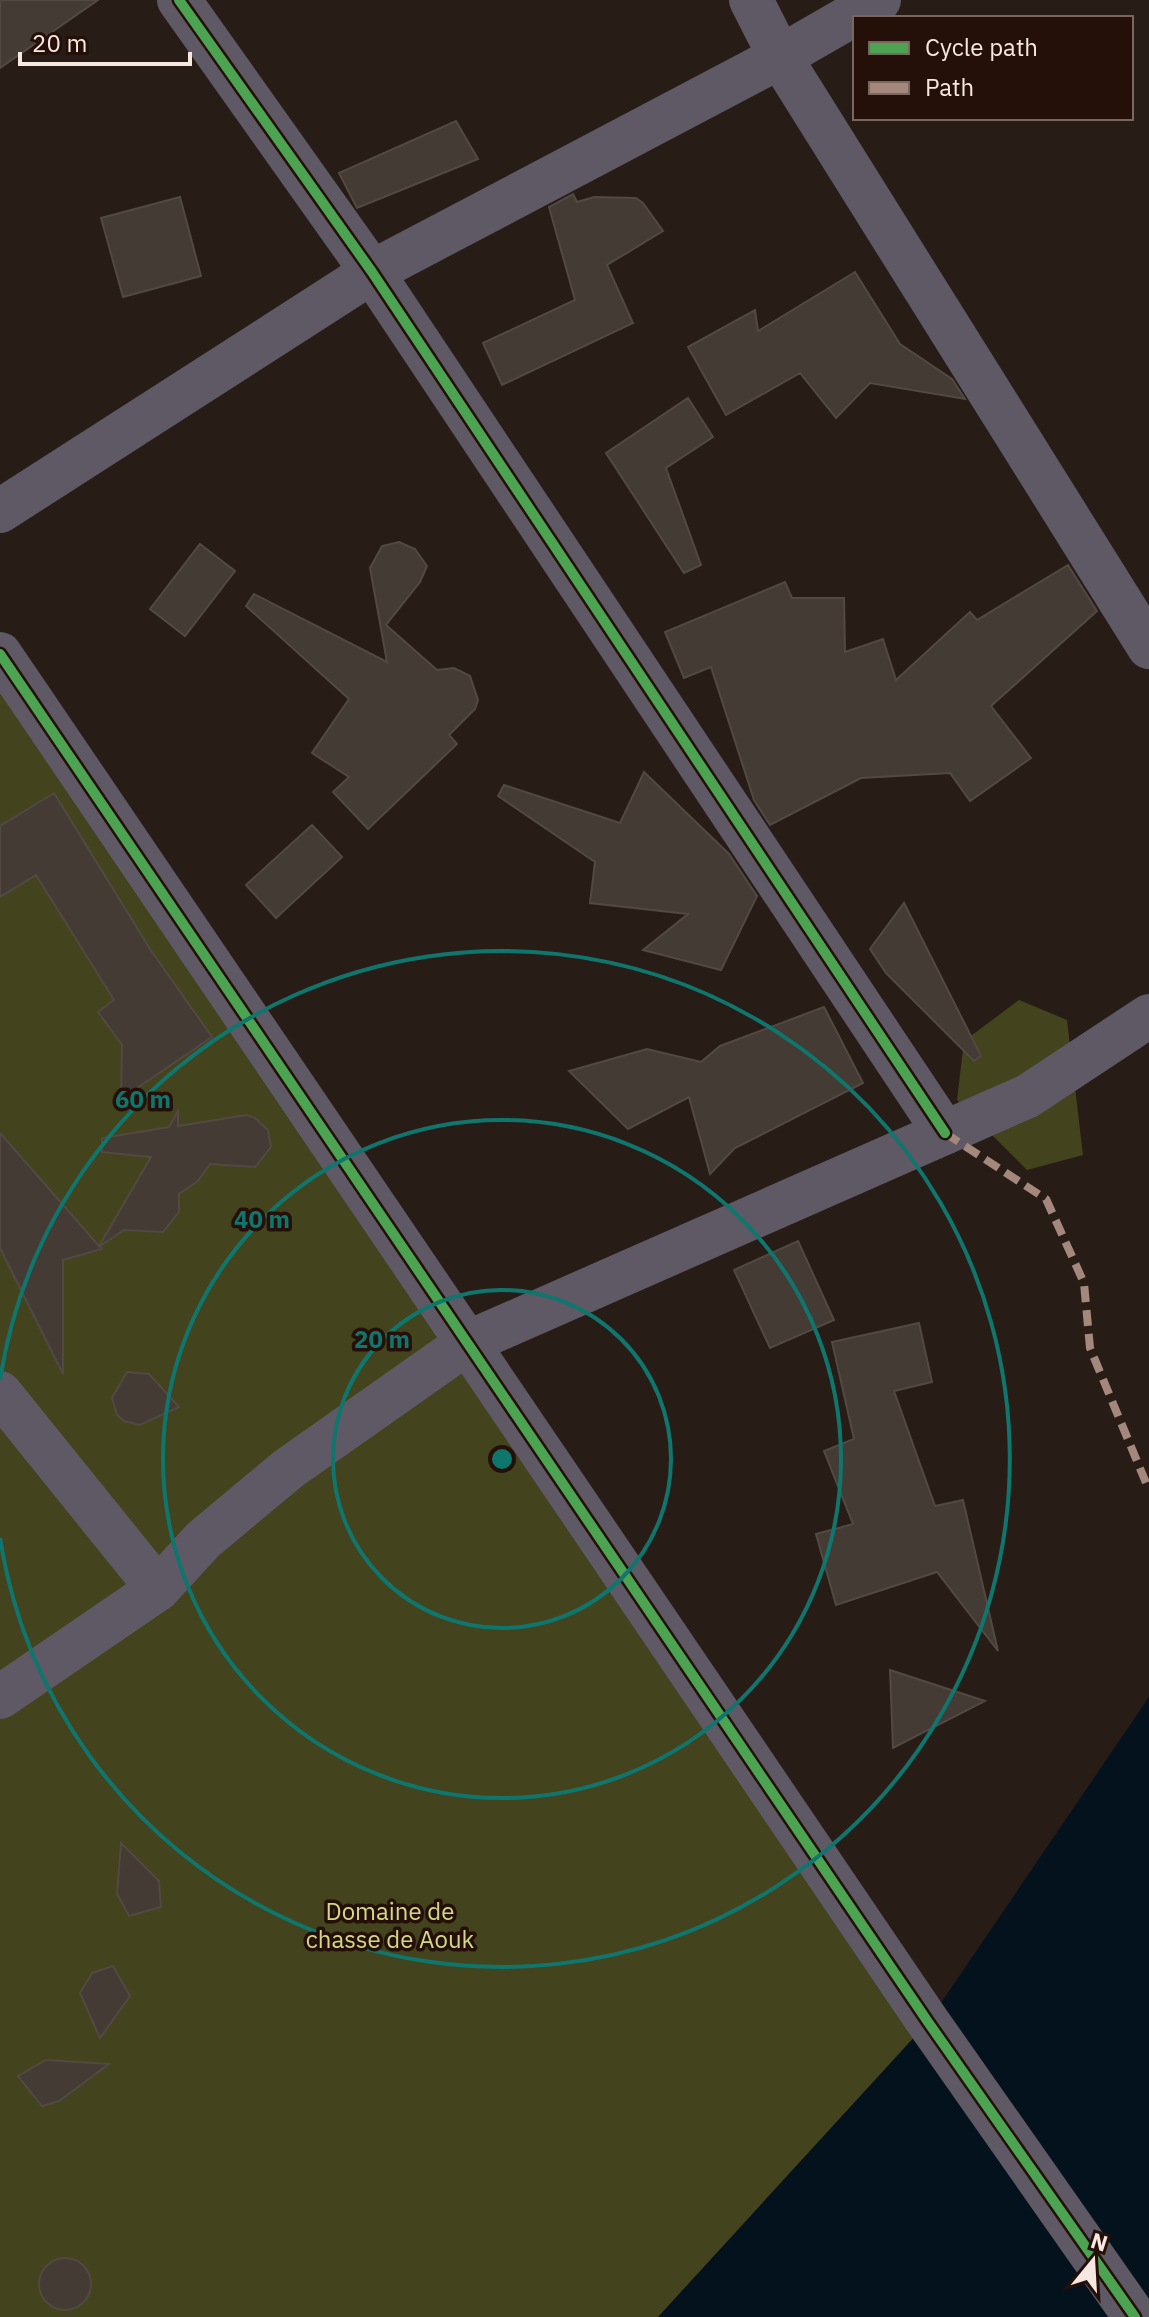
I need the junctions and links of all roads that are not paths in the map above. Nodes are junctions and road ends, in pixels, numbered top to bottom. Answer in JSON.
{"nodes":[{"id":1,"x":179,"y":0,"type":"edge"},
{"id":2,"x":751,"y":0,"type":"edge"},
{"id":3,"x":879,"y":0,"type":"edge"},
{"id":4,"x":780,"y":57,"type":"junction"},
{"id":5,"x":372,"y":272,"type":"junction"},
{"id":6,"x":0,"y":511,"type":"edge"},
{"id":7,"x":1149,"y":647,"type":"edge"},
{"id":8,"x":0,"y":654,"type":"edge"},
{"id":9,"x":1149,"y":1016,"type":"edge"},
{"id":10,"x":945,"y":1133,"type":"junction"},
{"id":11,"x":467,"y":1343,"type":"junction"},
{"id":12,"x":0,"y":1393,"type":"edge"},
{"id":13,"x":158,"y":1589,"type":"junction"},
{"id":14,"x":0,"y":1697,"type":"edge"},
{"id":15,"x":1132,"y":2311,"type":"edge"}],
"edges":[{"from":1,"to":5,"type":"street"},
{"from":2,"to":4,"type":"street"},
{"from":3,"to":4,"type":"street"},
{"from":4,"to":5,"type":"street"},
{"from":4,"to":7,"type":"street"},
{"from":5,"to":6,"type":"street"},
{"from":5,"to":10,"type":"street"},
{"from":8,"to":11,"type":"street"},
{"from":9,"to":10,"type":"street"},
{"from":10,"to":11,"type":"street"},
{"from":11,"to":13,"type":"street"},
{"from":11,"to":15,"type":"street"},
{"from":12,"to":13,"type":"street"},
{"from":13,"to":14,"type":"street"}]}
